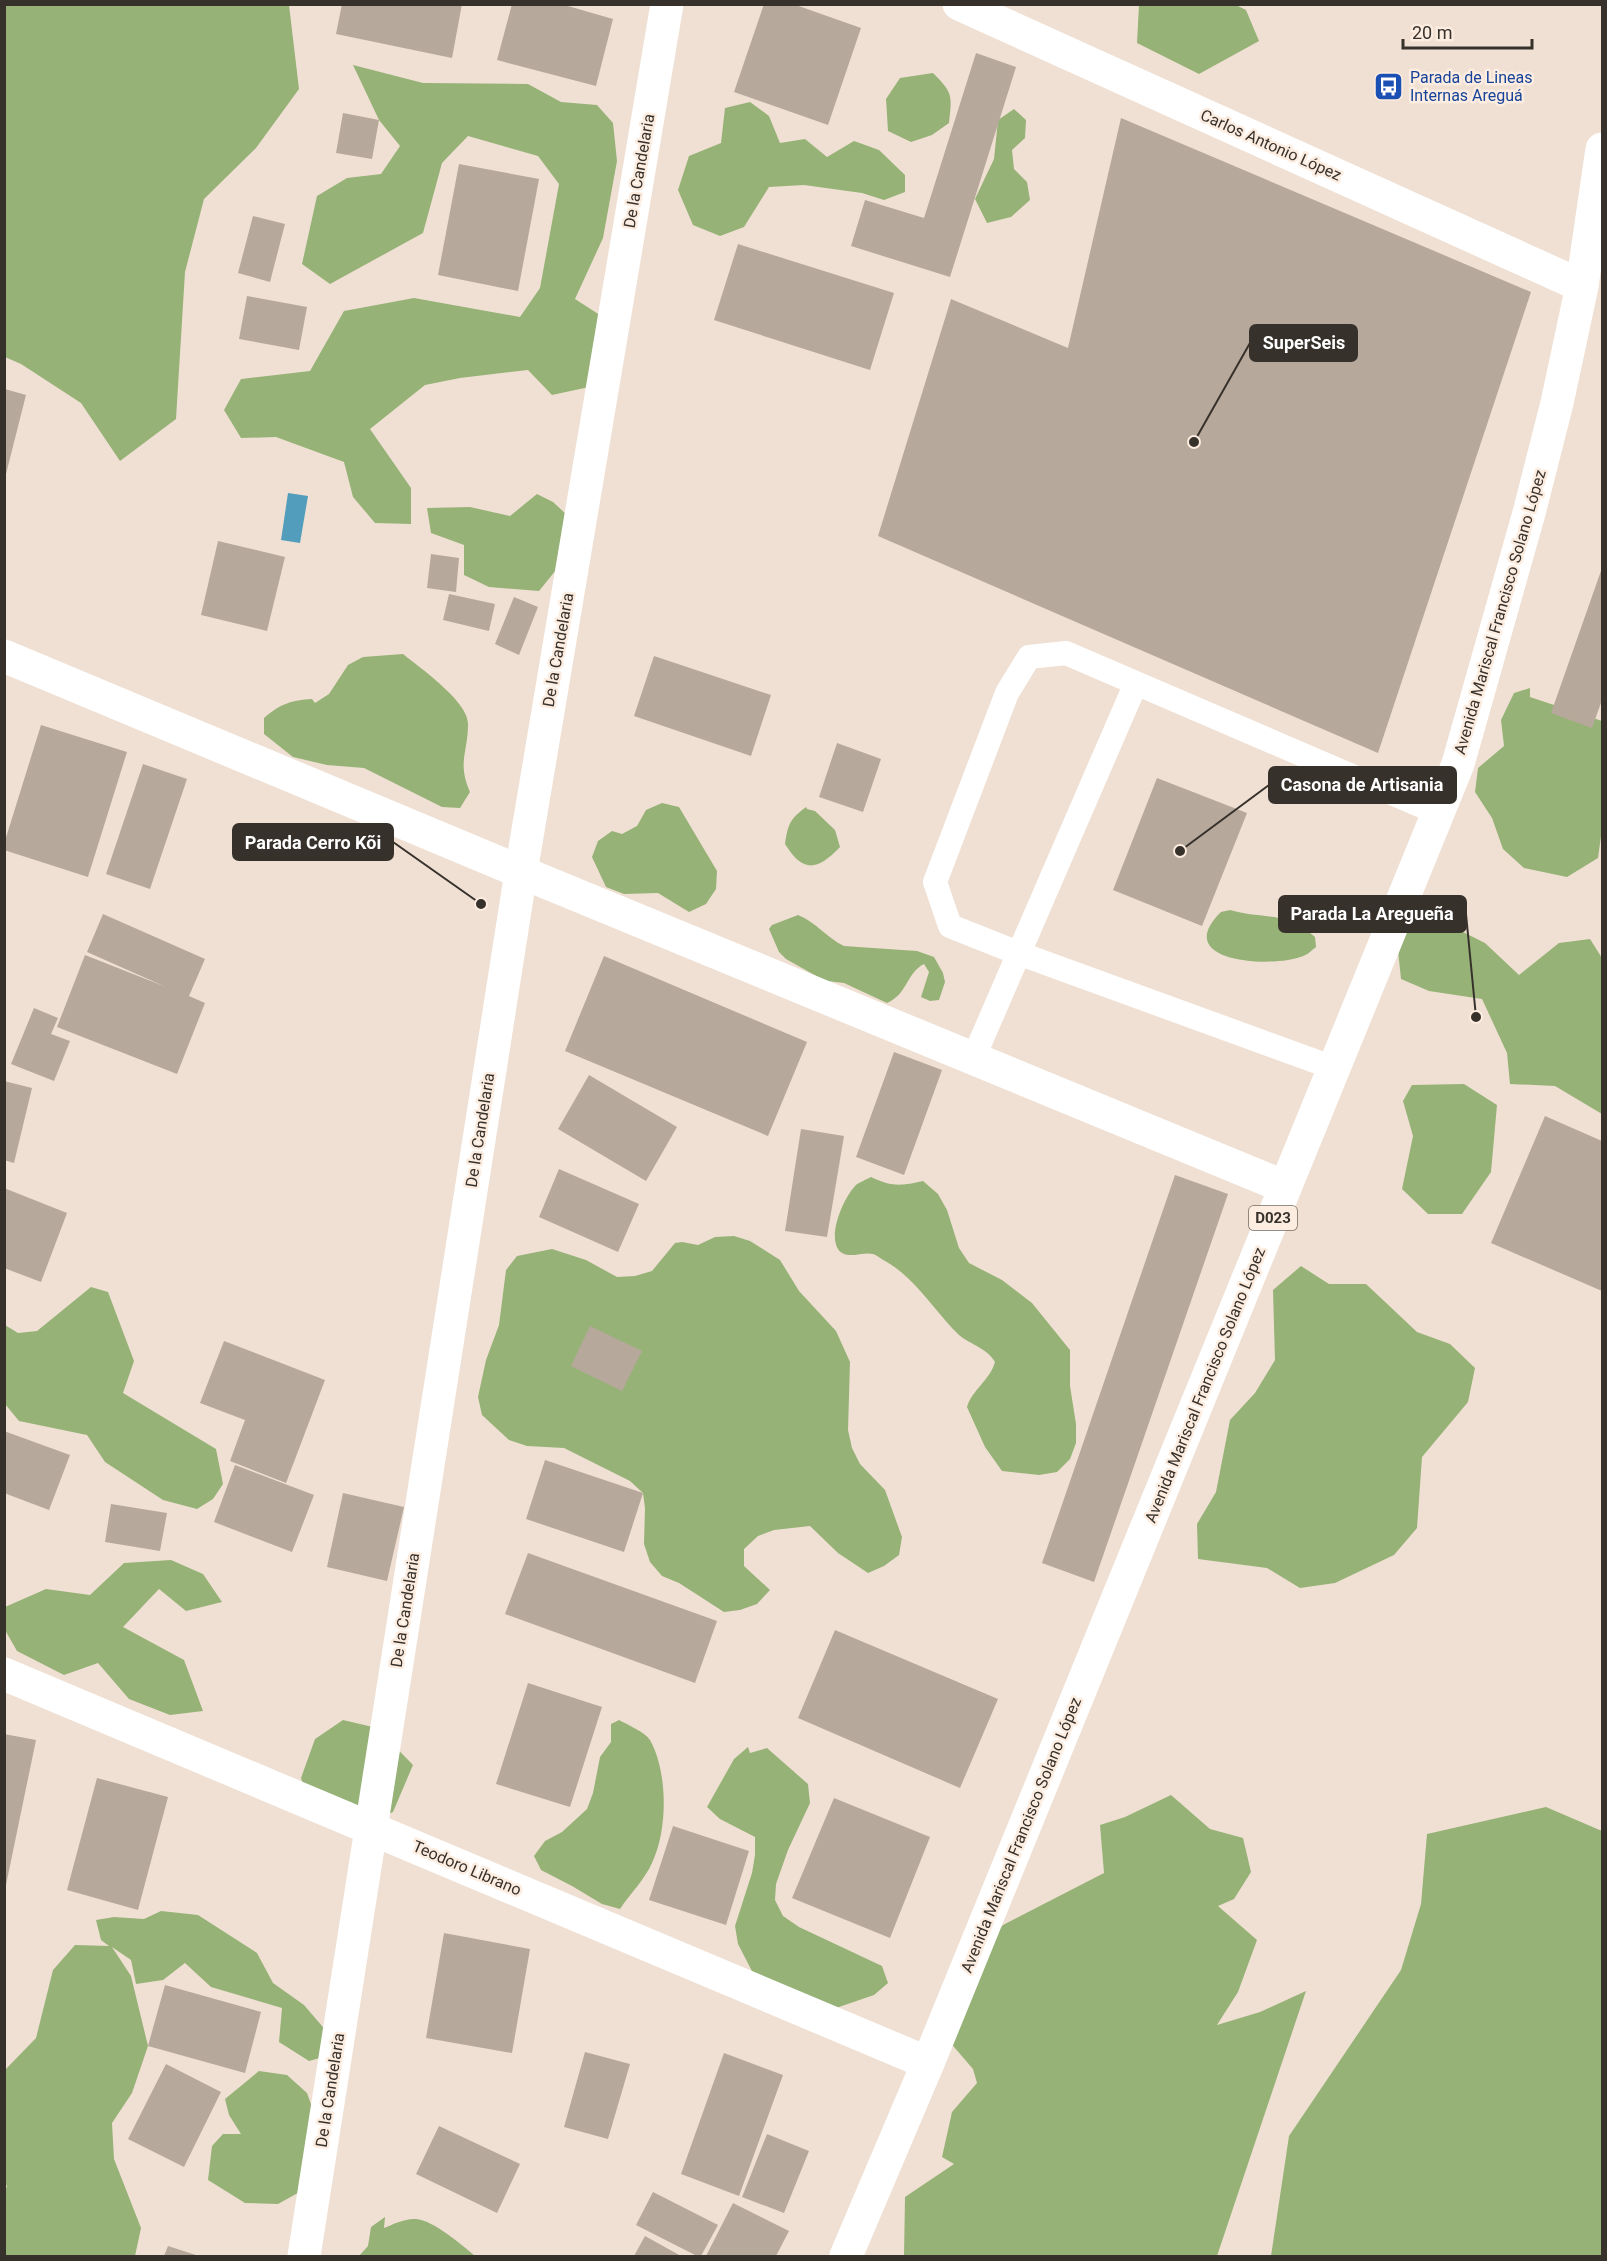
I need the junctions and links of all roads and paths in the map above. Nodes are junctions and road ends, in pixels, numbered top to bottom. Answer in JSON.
{"nodes":[{"id":1,"x":667,"y":4,"type":"edge"},
{"id":2,"x":959,"y":4,"type":"edge"},
{"id":3,"x":1602,"y":149,"type":"edge"},
{"id":4,"x":1582,"y":286,"type":"junction"},
{"id":5,"x":4,"y":656,"type":"edge"},
{"id":6,"x":1136,"y":683,"type":"junction"},
{"id":7,"x":1438,"y":813,"type":"junction"},
{"id":8,"x":520,"y":872,"type":"junction"},
{"id":9,"x":1017,"y":953,"type":"junction"},
{"id":10,"x":974,"y":1059,"type":"junction"},
{"id":11,"x":1334,"y":1068,"type":"junction"},
{"id":12,"x":1285,"y":1187,"type":"junction"},
{"id":13,"x":4,"y":1674,"type":"edge"},
{"id":14,"x":370,"y":1827,"type":"junction"},
{"id":15,"x":928,"y":2063,"type":"junction"},
{"id":16,"x":304,"y":2256,"type":"edge"},
{"id":17,"x":846,"y":2256,"type":"edge"}],
"edges":[{"from":1,"to":8,"type":"street","name":"De la Candelaria"},
{"from":2,"to":4,"type":"street","name":"Carlos Antonio López"},
{"from":3,"to":4,"type":"street","name":"Avenida Mariscal Francisco Solano López","number":"D023"},
{"from":4,"to":7,"type":"street","name":"Avenida Mariscal Francisco Solano López","number":"D023"},
{"from":5,"to":8,"type":"street"},
{"from":6,"to":7,"type":"lane"},
{"from":6,"to":9,"type":"lane"},
{"from":6,"to":9,"type":"lane"},
{"from":7,"to":11,"type":"street","name":"Avenida Mariscal Francisco Solano López","number":"D023"},
{"from":8,"to":10,"type":"street"},
{"from":8,"to":14,"type":"street","name":"De la Candelaria"},
{"from":9,"to":10,"type":"lane"},
{"from":9,"to":11,"type":"lane"},
{"from":10,"to":12,"type":"street"},
{"from":11,"to":12,"type":"street","name":"Avenida Mariscal Francisco Solano López","number":"D023"},
{"from":12,"to":15,"type":"street","name":"Avenida Mariscal Francisco Solano López","number":"D023"},
{"from":13,"to":14,"type":"street","name":"Teodoro Librano"},
{"from":14,"to":15,"type":"street","name":"Teodoro Librano"},
{"from":14,"to":16,"type":"street","name":"De la Candelaria"},
{"from":15,"to":17,"type":"street","name":"Avenida Mariscal Francisco Solano López","number":"D023"}]}
